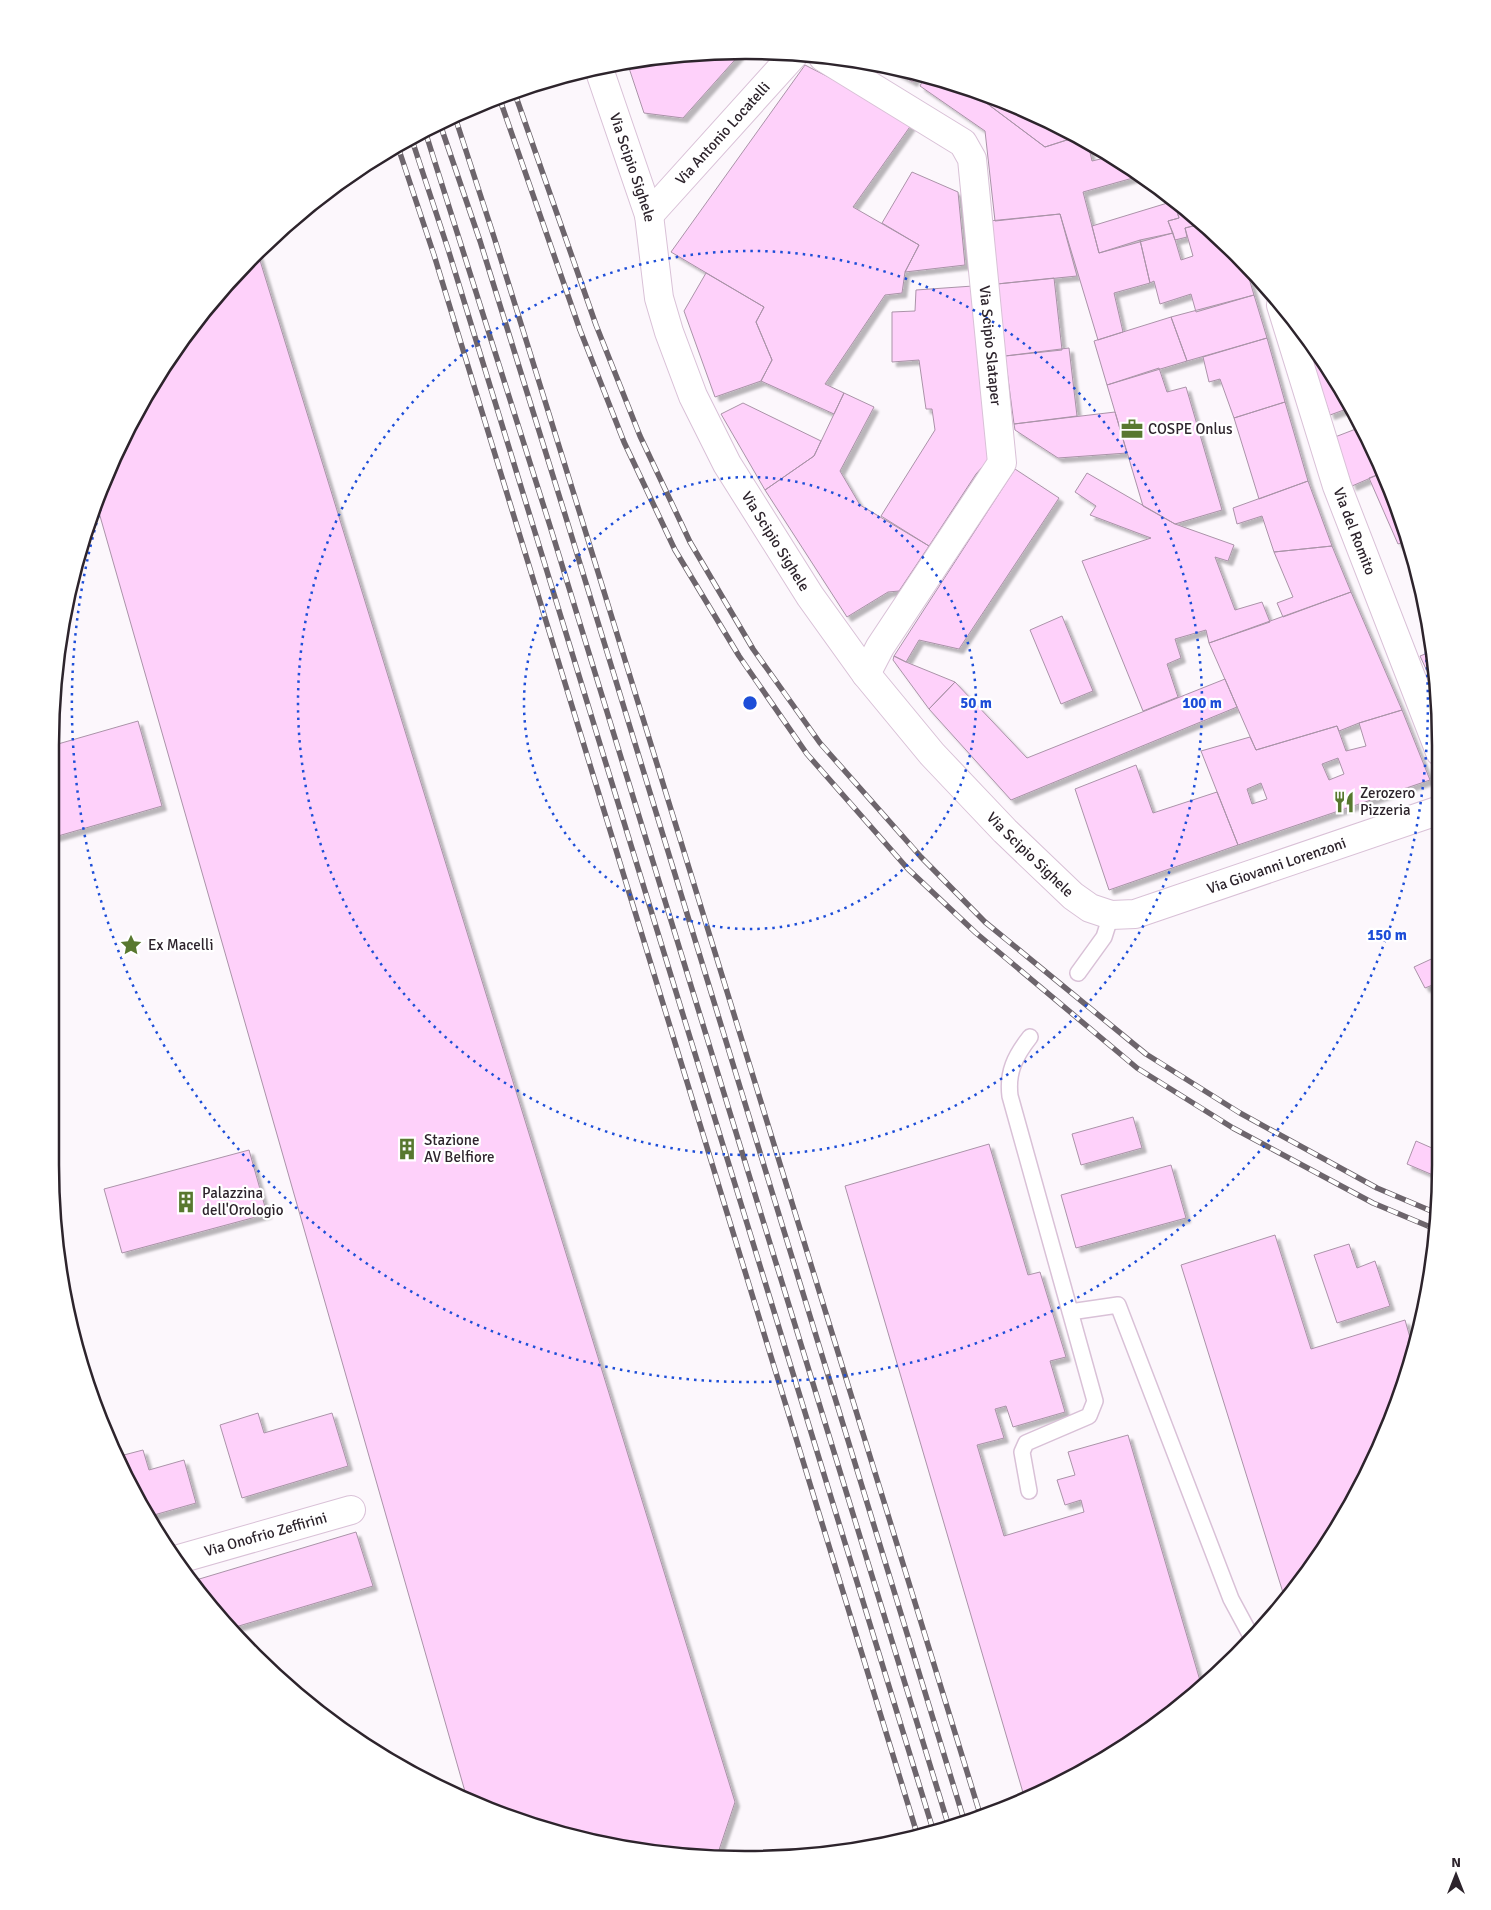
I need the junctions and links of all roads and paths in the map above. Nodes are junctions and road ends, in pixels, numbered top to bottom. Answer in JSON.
{"nodes":[{"id":1,"x":789,"y":60,"type":"edge"},
{"id":2,"x":836,"y":65,"type":"edge"},
{"id":3,"x":601,"y":75,"type":"edge"},
{"id":4,"x":649,"y":215,"type":"junction"},
{"id":5,"x":1286,"y":323,"type":"edge"},
{"id":6,"x":866,"y":674,"type":"junction"},
{"id":7,"x":1432,"y":730,"type":"edge"},
{"id":8,"x":1432,"y":813,"type":"edge"},
{"id":9,"x":1111,"y":915,"type":"junction"},
{"id":10,"x":1078,"y":973,"type":"dead end"},
{"id":11,"x":1030,"y":1037,"type":"dead end"},
{"id":12,"x":1070,"y":1312,"type":"junction"},
{"id":13,"x":1029,"y":1491,"type":"dead end"},
{"id":14,"x":351,"y":1510,"type":"dead end"},
{"id":15,"x":183,"y":1558,"type":"edge"},
{"id":16,"x":1248,"y":1631,"type":"edge"}],
"edges":[{"from":1,"to":4,"type":"street","name":"Via Antonio Locatelli"},
{"from":2,"to":6,"type":"street","name":"Via Scipio Slataper"},
{"from":3,"to":4,"type":"street","name":"Via Scipio Sighele"},
{"from":4,"to":6,"type":"street","name":"Via Scipio Sighele"},
{"from":5,"to":7,"type":"street","name":"Via del Romito"},
{"from":6,"to":9,"type":"street","name":"Via Scipio Sighele"},
{"from":8,"to":9,"type":"street","name":"Via Giovanni Lorenzoni"},
{"from":9,"to":10,"type":"lane"},
{"from":11,"to":12,"type":"lane"},
{"from":12,"to":13,"type":"lane"},
{"from":12,"to":16,"type":"lane"},
{"from":14,"to":15,"type":"street","name":"Via Onofrio Zeffirini"}]}
